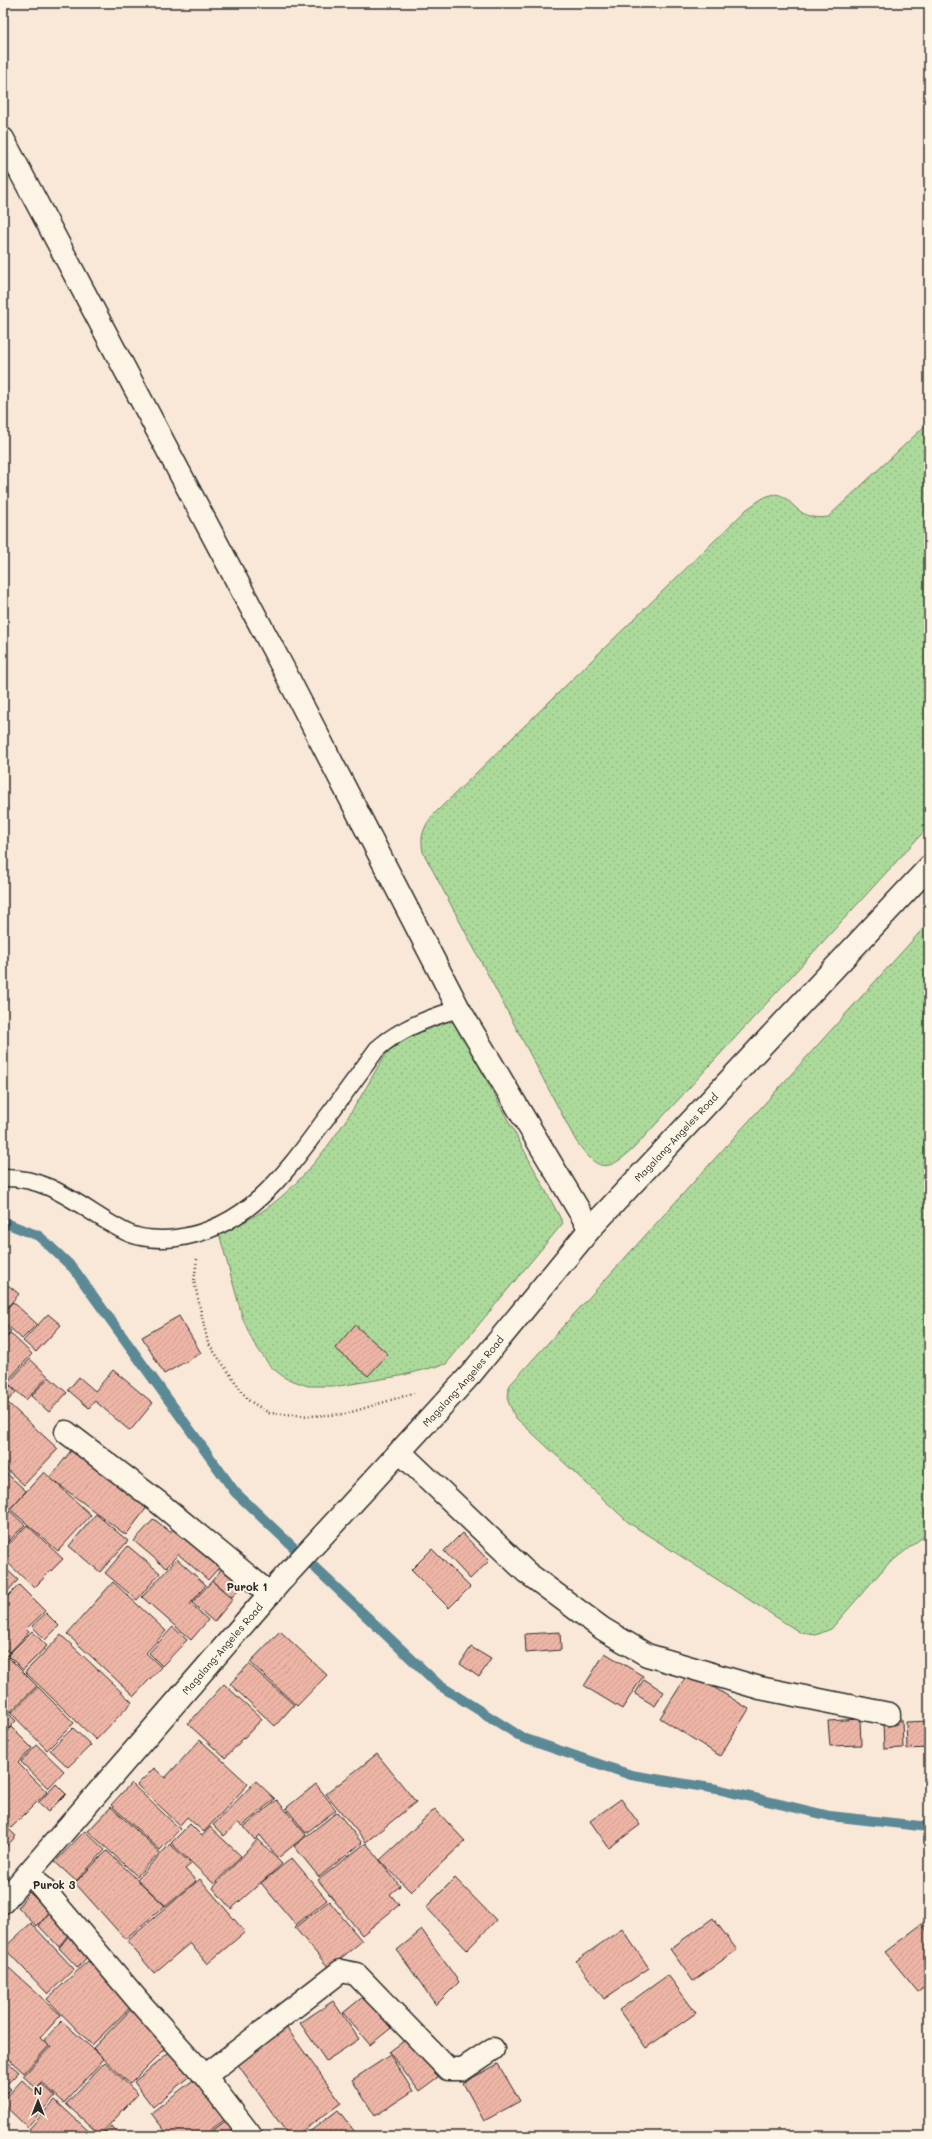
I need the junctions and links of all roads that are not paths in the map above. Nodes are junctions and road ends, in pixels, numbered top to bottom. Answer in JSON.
{"nodes":[{"id":1,"x":3,"y":138,"type":"edge"},
{"id":2,"x":929,"y":867,"type":"edge"},
{"id":3,"x":459,"y":1009,"type":"junction"},
{"id":4,"x":3,"y":1178,"type":"edge"},
{"id":5,"x":590,"y":1229,"type":"junction"},
{"id":6,"x":66,"y":1432,"type":"dead end"},
{"id":7,"x":400,"y":1452,"type":"junction"},
{"id":8,"x":275,"y":1588,"type":"junction"},
{"id":9,"x":890,"y":1714,"type":"dead end"},
{"id":10,"x":30,"y":1873,"type":"junction"},
{"id":11,"x":3,"y":1902,"type":"edge"},
{"id":12,"x":493,"y":2049,"type":"dead end"},
{"id":13,"x":205,"y":2076,"type":"junction"},
{"id":14,"x":252,"y":2136,"type":"edge"}],
"edges":[{"from":1,"to":3,"type":"street"},
{"from":2,"to":5,"type":"street","name":"Magalang-Angeles Road"},
{"from":3,"to":4,"type":"lane"},
{"from":3,"to":5,"type":"street"},
{"from":5,"to":7,"type":"street","name":"Magalang-Angeles Road"},
{"from":6,"to":8,"type":"street"},
{"from":7,"to":8,"type":"street","name":"Magalang-Angeles Road"},
{"from":7,"to":9,"type":"street"},
{"from":8,"to":10,"type":"street","name":"Magalang-Angeles Road"},
{"from":10,"to":11,"type":"street","name":"Magalang-Angeles Road"},
{"from":10,"to":13,"type":"street"},
{"from":12,"to":13,"type":"street"},
{"from":13,"to":14,"type":"street"}]}
